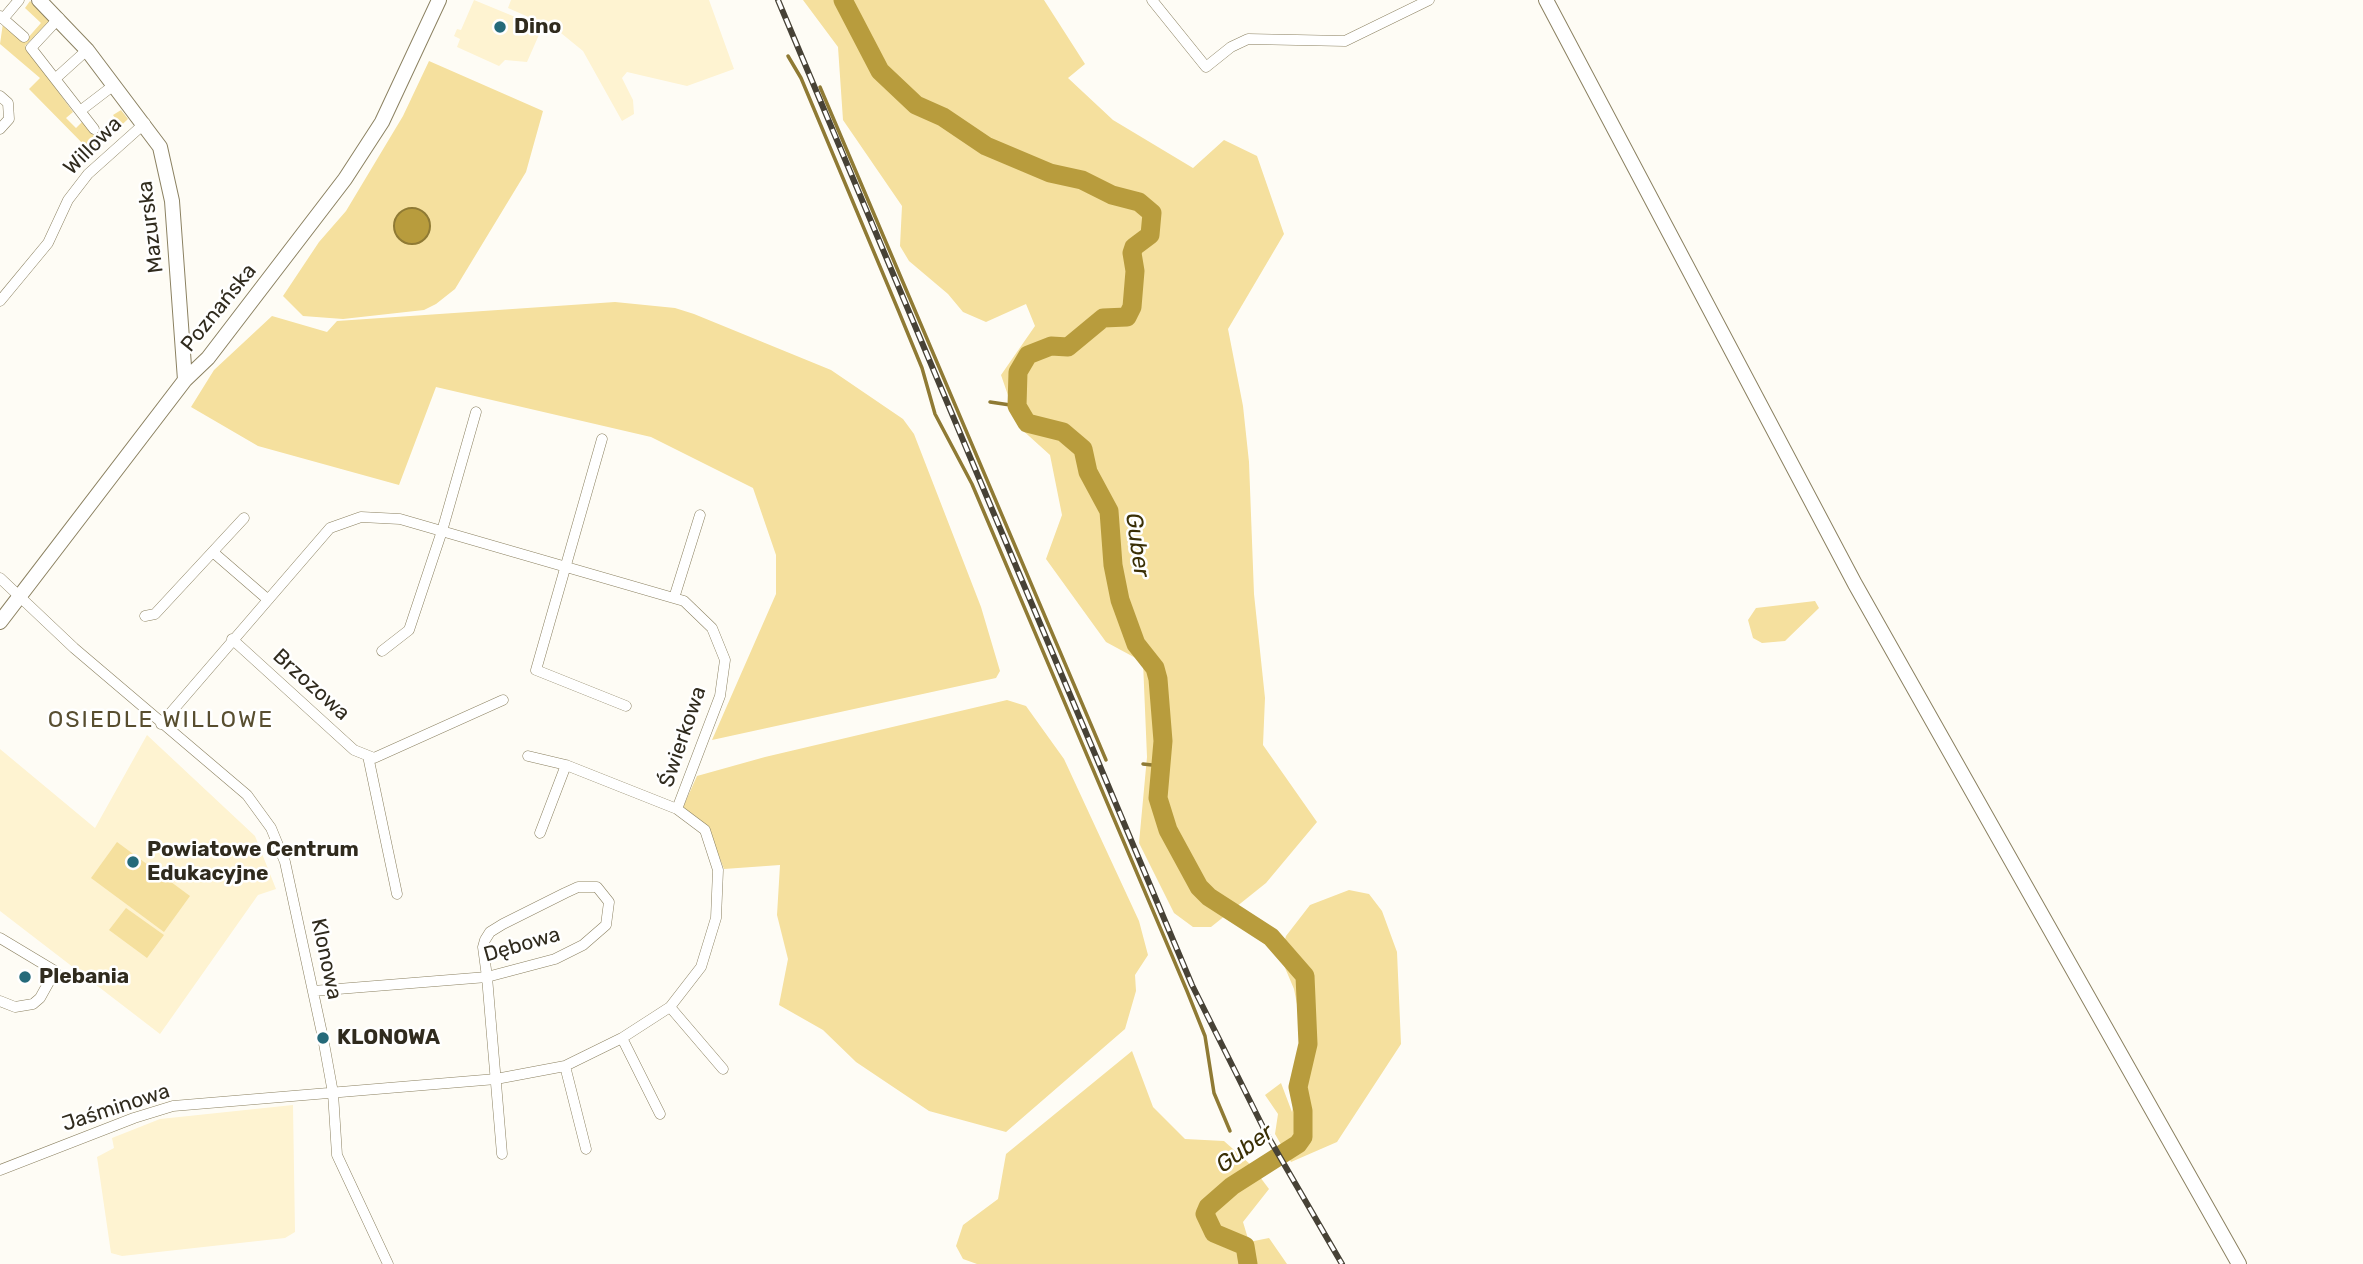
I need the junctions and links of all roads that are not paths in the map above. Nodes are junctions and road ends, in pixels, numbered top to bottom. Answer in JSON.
{"nodes":[{"id":1,"x":19,"y":0,"type":"edge"},
{"id":2,"x":39,"y":0,"type":"edge"},
{"id":3,"x":439,"y":0,"type":"edge"},
{"id":4,"x":1429,"y":0,"type":"edge"},
{"id":5,"x":1546,"y":0,"type":"edge"},
{"id":6,"x":1157,"y":2,"type":"edge"},
{"id":7,"x":1,"y":18,"type":"edge"},
{"id":8,"x":59,"y":18,"type":"junction"},
{"id":9,"x":24,"y":37,"type":"dead end"},
{"id":10,"x":86,"y":50,"type":"junction"},
{"id":11,"x":55,"y":79,"type":"junction"},
{"id":12,"x":114,"y":85,"type":"junction"},
{"id":13,"x":0,"y":96,"type":"edge"},
{"id":14,"x":79,"y":111,"type":"junction"},
{"id":15,"x":145,"y":123,"type":"junction"},
{"id":16,"x":0,"y":129,"type":"edge"},
{"id":17,"x":93,"y":129,"type":"dead end"},
{"id":18,"x":0,"y":301,"type":"edge"},
{"id":19,"x":186,"y":380,"type":"junction"},
{"id":20,"x":475,"y":412,"type":"dead end"},
{"id":21,"x":602,"y":439,"type":"dead end"},
{"id":22,"x":700,"y":515,"type":"dead end"},
{"id":23,"x":244,"y":518,"type":"dead end"},
{"id":24,"x":442,"y":531,"type":"junction"},
{"id":25,"x":214,"y":553,"type":"junction"},
{"id":26,"x":565,"y":567,"type":"junction"},
{"id":27,"x":0,"y":578,"type":"edge"},
{"id":28,"x":18,"y":598,"type":"junction"},
{"id":29,"x":266,"y":598,"type":"junction"},
{"id":30,"x":674,"y":598,"type":"junction"},
{"id":31,"x":145,"y":616,"type":"dead end"},
{"id":32,"x":0,"y":622,"type":"edge"},
{"id":33,"x":232,"y":639,"type":"junction"},
{"id":34,"x":382,"y":651,"type":"dead end"},
{"id":35,"x":503,"y":700,"type":"dead end"},
{"id":36,"x":626,"y":706,"type":"dead end"},
{"id":37,"x":161,"y":724,"type":"junction"},
{"id":38,"x":368,"y":755,"type":"junction"},
{"id":39,"x":528,"y":757,"type":"dead end"},
{"id":40,"x":566,"y":765,"type":"junction"},
{"id":41,"x":677,"y":809,"type":"junction"},
{"id":42,"x":540,"y":833,"type":"dead end"},
{"id":43,"x":397,"y":894,"type":"dead end"},
{"id":44,"x":0,"y":938,"type":"edge"},
{"id":45,"x":487,"y":977,"type":"junction"},
{"id":46,"x":313,"y":991,"type":"junction"},
{"id":47,"x":0,"y":1001,"type":"edge"},
{"id":48,"x":670,"y":1007,"type":"junction"},
{"id":49,"x":622,"y":1038,"type":"junction"},
{"id":50,"x":565,"y":1066,"type":"junction"},
{"id":51,"x":723,"y":1069,"type":"dead end"},
{"id":52,"x":496,"y":1079,"type":"junction"},
{"id":53,"x":333,"y":1093,"type":"junction"},
{"id":54,"x":660,"y":1114,"type":"dead end"},
{"id":55,"x":586,"y":1149,"type":"dead end"},
{"id":56,"x":502,"y":1154,"type":"dead end"},
{"id":57,"x":0,"y":1170,"type":"edge"},
{"id":58,"x":387,"y":1264,"type":"edge"},
{"id":59,"x":2239,"y":1264,"type":"edge"}],
"edges":[{"from":1,"to":7,"type":"street"},
{"from":2,"to":8,"type":"main road","name":"Mazurska"},
{"from":3,"to":19,"type":"main road","name":"Poznańska"},
{"from":4,"to":6,"type":"street"},
{"from":5,"to":59,"type":"main road"},
{"from":7,"to":9,"type":"street"},
{"from":8,"to":10,"type":"main road","name":"Mazurska"},
{"from":8,"to":11,"type":"street"},
{"from":10,"to":11,"type":"street"},
{"from":10,"to":12,"type":"main road","name":"Mazurska"},
{"from":11,"to":14,"type":"street"},
{"from":12,"to":14,"type":"street"},
{"from":12,"to":15,"type":"main road","name":"Mazurska"},
{"from":13,"to":16,"type":"street"},
{"from":14,"to":17,"type":"street"},
{"from":15,"to":18,"type":"street","name":"Willowa"},
{"from":15,"to":19,"type":"main road","name":"Mazurska"},
{"from":19,"to":28,"type":"main road","name":"Poznańska"},
{"from":20,"to":24,"type":"street"},
{"from":21,"to":26,"type":"street"},
{"from":22,"to":30,"type":"street"},
{"from":23,"to":25,"type":"street"},
{"from":24,"to":26,"type":"street","name":"Świerkowa"},
{"from":24,"to":29,"type":"street","name":"Świerkowa"},
{"from":24,"to":34,"type":"street"},
{"from":25,"to":29,"type":"street"},
{"from":25,"to":31,"type":"street"},
{"from":26,"to":30,"type":"street","name":"Świerkowa"},
{"from":26,"to":36,"type":"street"},
{"from":27,"to":28,"type":"street","name":"Klonowa"},
{"from":28,"to":32,"type":"main road","name":"Poznańska"},
{"from":28,"to":37,"type":"street","name":"Klonowa"},
{"from":29,"to":33,"type":"street","name":"Świerkowa"},
{"from":30,"to":41,"type":"street","name":"Świerkowa"},
{"from":33,"to":37,"type":"street","name":"Świerkowa"},
{"from":33,"to":38,"type":"street","name":"Brzozowa"},
{"from":35,"to":38,"type":"street"},
{"from":37,"to":46,"type":"street","name":"Klonowa"},
{"from":38,"to":43,"type":"street"},
{"from":39,"to":40,"type":"street"},
{"from":40,"to":41,"type":"street"},
{"from":40,"to":42,"type":"street"},
{"from":41,"to":48,"type":"street","name":"Świerkowa"},
{"from":44,"to":47,"type":"street"},
{"from":45,"to":45,"type":"street","name":"Dębowa"},
{"from":45,"to":46,"type":"street","name":"Dębowa"},
{"from":45,"to":52,"type":"street"},
{"from":46,"to":53,"type":"street","name":"Klonowa"},
{"from":48,"to":49,"type":"street","name":"Świerkowa"},
{"from":48,"to":51,"type":"street"},
{"from":49,"to":50,"type":"street","name":"Świerkowa"},
{"from":49,"to":54,"type":"street"},
{"from":50,"to":52,"type":"street","name":"Świerkowa"},
{"from":50,"to":55,"type":"street"},
{"from":52,"to":53,"type":"street","name":"Świerkowa"},
{"from":52,"to":56,"type":"street"},
{"from":53,"to":57,"type":"street","name":"Jaśminowa"},
{"from":53,"to":58,"type":"street","name":"Klonowa"}]}
